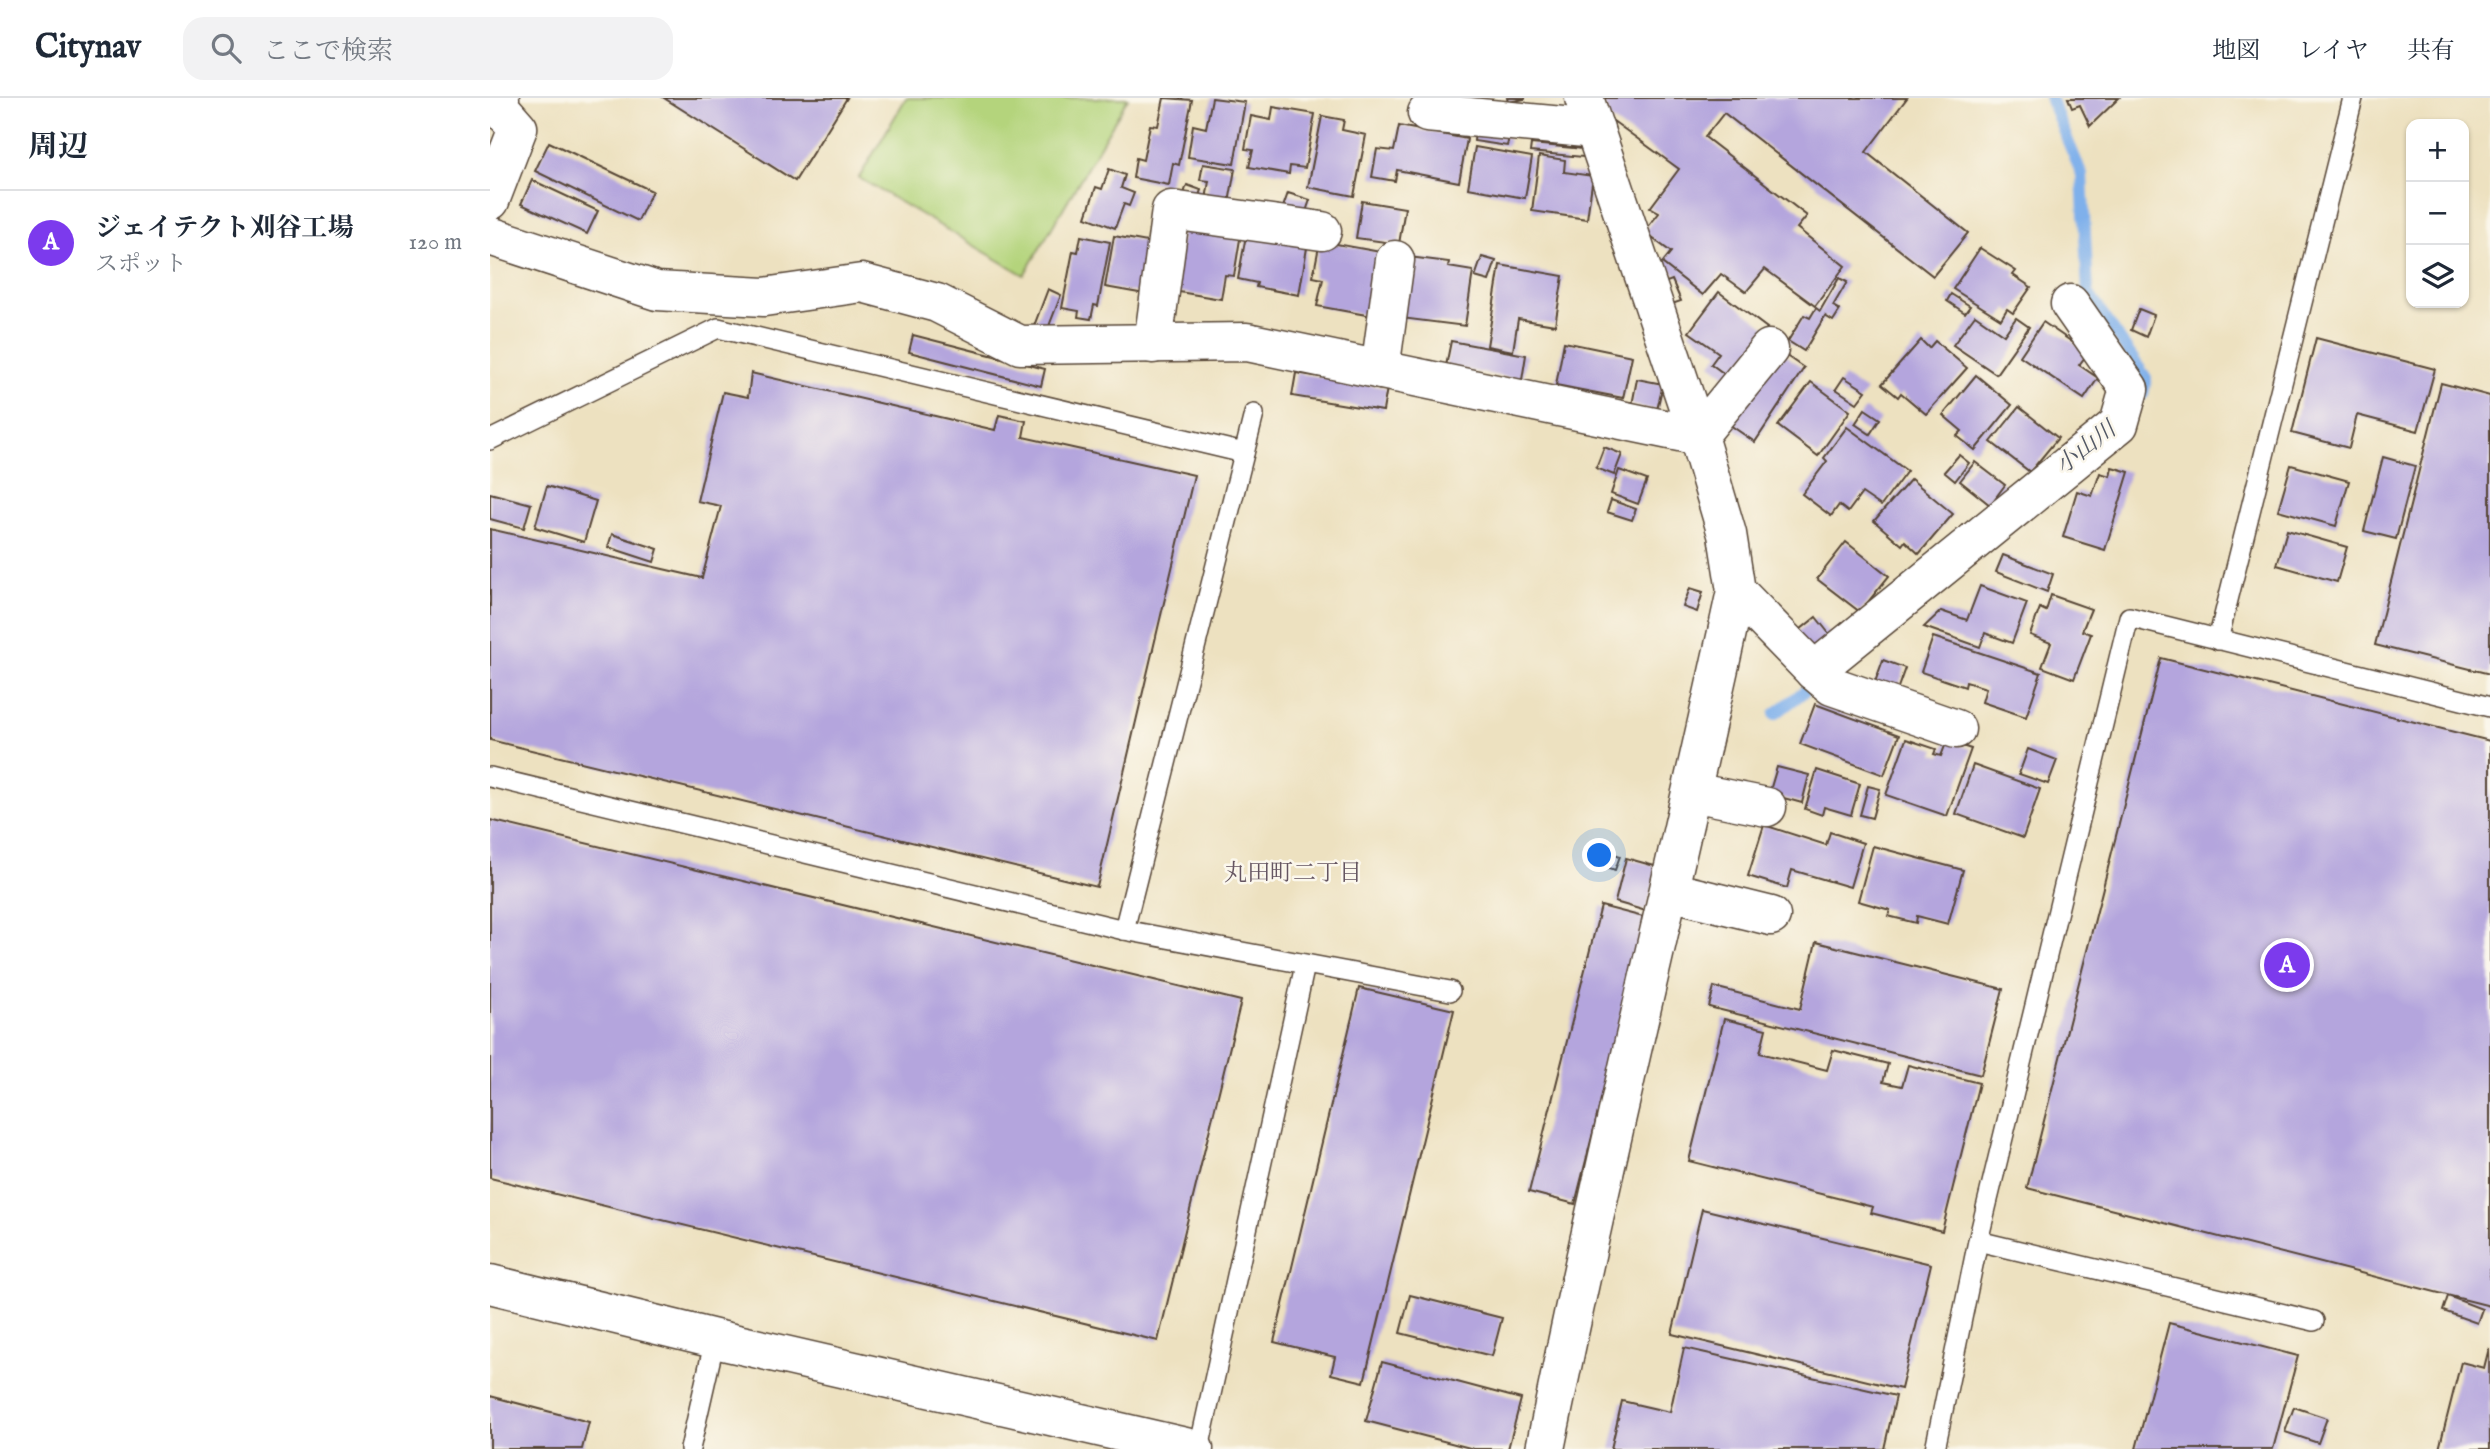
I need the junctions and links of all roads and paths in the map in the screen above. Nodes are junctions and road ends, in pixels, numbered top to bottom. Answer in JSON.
{"nodes":[{"id":1,"x":500,"y":98,"type":"edge"},
{"id":2,"x":2353,"y":98,"type":"edge"},
{"id":3,"x":1427,"y":113,"type":"dead end"},
{"id":4,"x":1590,"y":114,"type":"edge"},
{"id":5,"x":490,"y":201,"type":"edge"},
{"id":6,"x":1322,"y":231,"type":"dead end"},
{"id":7,"x":490,"y":236,"type":"edge"},
{"id":8,"x":1395,"y":260,"type":"dead end"},
{"id":9,"x":2070,"y":304,"type":"dead end"},
{"id":10,"x":1153,"y":344,"type":"junction"},
{"id":11,"x":1769,"y":349,"type":"dead end"},
{"id":12,"x":1380,"y":370,"type":"junction"},
{"id":13,"x":1254,"y":414,"type":"dead end"},
{"id":14,"x":1698,"y":436,"type":"junction"},
{"id":15,"x":490,"y":440,"type":"edge"},
{"id":16,"x":1244,"y":453,"type":"junction"},
{"id":17,"x":1736,"y":591,"type":"junction"},
{"id":18,"x":1905,"y":630,"type":"dead end"},
{"id":19,"x":2218,"y":640,"type":"junction"},
{"id":20,"x":1823,"y":678,"type":"junction"},
{"id":21,"x":2490,"y":706,"type":"edge"},
{"id":22,"x":1956,"y":729,"type":"dead end"},
{"id":23,"x":490,"y":777,"type":"edge"},
{"id":24,"x":1692,"y":792,"type":"junction"},
{"id":25,"x":1767,"y":807,"type":"dead end"},
{"id":26,"x":1670,"y":891,"type":"junction"},
{"id":27,"x":1771,"y":916,"type":"dead end"},
{"id":28,"x":1124,"y":930,"type":"junction"},
{"id":29,"x":1306,"y":965,"type":"junction"},
{"id":30,"x":1450,"y":990,"type":"dead end"},
{"id":31,"x":1978,"y":1241,"type":"junction"},
{"id":32,"x":490,"y":1284,"type":"edge"},
{"id":33,"x":2314,"y":1321,"type":"dead end"},
{"id":34,"x":715,"y":1339,"type":"junction"},
{"id":35,"x":690,"y":1449,"type":"edge"},
{"id":36,"x":1196,"y":1449,"type":"edge"},
{"id":37,"x":1545,"y":1449,"type":"edge"},
{"id":38,"x":1935,"y":1449,"type":"edge"}],
"edges":[{"from":1,"to":5,"type":"street"},
{"from":2,"to":19,"type":"lane"},
{"from":3,"to":4,"type":"street"},
{"from":4,"to":14,"type":"street"},
{"from":6,"to":10,"type":"street"},
{"from":7,"to":10,"type":"street"},
{"from":8,"to":12,"type":"street"},
{"from":9,"to":20,"type":"street"},
{"from":10,"to":12,"type":"street"},
{"from":11,"to":14,"type":"street"},
{"from":12,"to":14,"type":"street"},
{"from":13,"to":16,"type":"lane"},
{"from":14,"to":17,"type":"street"},
{"from":15,"to":16,"type":"lane"},
{"from":16,"to":28,"type":"lane"},
{"from":17,"to":20,"type":"street"},
{"from":17,"to":24,"type":"street"},
{"from":18,"to":20,"type":"street"},
{"from":19,"to":21,"type":"lane"},
{"from":19,"to":31,"type":"lane"},
{"from":20,"to":22,"type":"street"},
{"from":23,"to":28,"type":"lane"},
{"from":24,"to":25,"type":"street"},
{"from":24,"to":26,"type":"street"},
{"from":26,"to":27,"type":"street"},
{"from":26,"to":37,"type":"street"},
{"from":28,"to":29,"type":"lane"},
{"from":29,"to":30,"type":"lane"},
{"from":29,"to":36,"type":"lane"},
{"from":31,"to":33,"type":"lane"},
{"from":31,"to":38,"type":"lane"},
{"from":32,"to":34,"type":"street"},
{"from":34,"to":35,"type":"lane"},
{"from":34,"to":36,"type":"street"}]}
